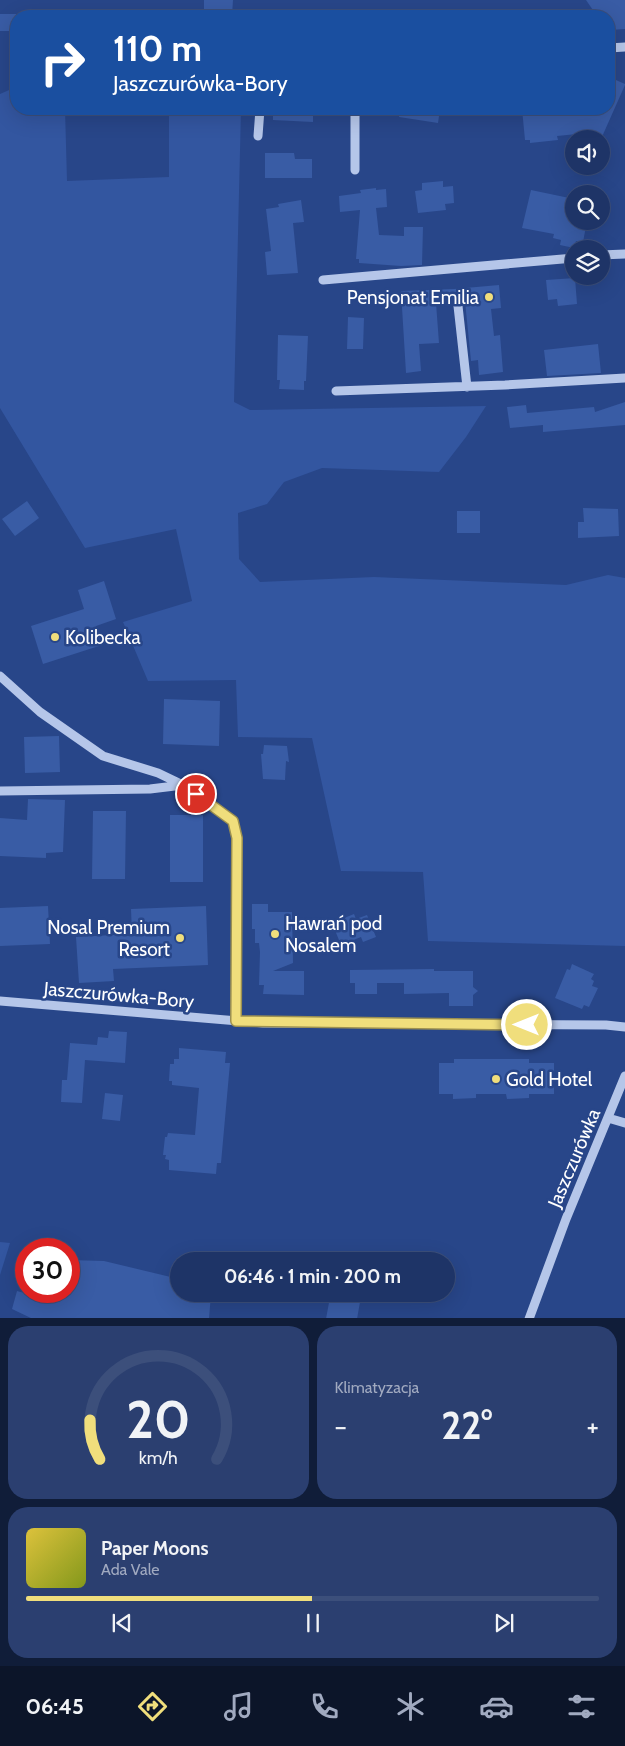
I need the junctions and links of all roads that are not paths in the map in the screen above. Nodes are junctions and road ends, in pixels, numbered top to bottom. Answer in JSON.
{"nodes":[{"id":1,"x":260,"y":115,"type":"edge"},
{"id":2,"x":356,"y":115,"type":"edge"},
{"id":3,"x":258,"y":136,"type":"dead end"},
{"id":4,"x":355,"y":170,"type":"dead end"},
{"id":5,"x":625,"y":254,"type":"edge"},
{"id":6,"x":610,"y":255,"type":"edge"},
{"id":7,"x":565,"y":259,"type":"edge"},
{"id":8,"x":323,"y":280,"type":"dead end"},
{"id":9,"x":458,"y":306,"type":"dead end"},
{"id":10,"x":625,"y":378,"type":"edge"},
{"id":11,"x":467,"y":387,"type":"junction"},
{"id":12,"x":336,"y":391,"type":"dead end"},
{"id":13,"x":0,"y":676,"type":"edge"},
{"id":14,"x":183,"y":786,"type":"junction"},
{"id":15,"x":0,"y":791,"type":"edge"},
{"id":16,"x":0,"y":1001,"type":"edge"},
{"id":17,"x":236,"y":1021,"type":"junction"},
{"id":18,"x":625,"y":1027,"type":"edge"},
{"id":19,"x":625,"y":1076,"type":"edge"},
{"id":20,"x":608,"y":1118,"type":"junction"},
{"id":21,"x":625,"y":1124,"type":"edge"},
{"id":22,"x":529,"y":1318,"type":"edge"}],
"edges":[{"from":1,"to":3,"type":"street"},
{"from":2,"to":4,"type":"street"},
{"from":5,"to":6,"type":"street"},
{"from":7,"to":8,"type":"street"},
{"from":9,"to":11,"type":"street"},
{"from":10,"to":11,"type":"street"},
{"from":11,"to":12,"type":"street"},
{"from":13,"to":14,"type":"street"},
{"from":14,"to":15,"type":"street"},
{"from":14,"to":17,"type":"street"},
{"from":16,"to":17,"type":"street","name":"Jaszczurówka-Bory"},
{"from":17,"to":18,"type":"street","name":"Jaszczurówka-Bory"},
{"from":19,"to":20,"type":"street","name":"Jaszczurówka"},
{"from":20,"to":21,"type":"street"},
{"from":20,"to":22,"type":"street","name":"Jaszczurówka"}]}
